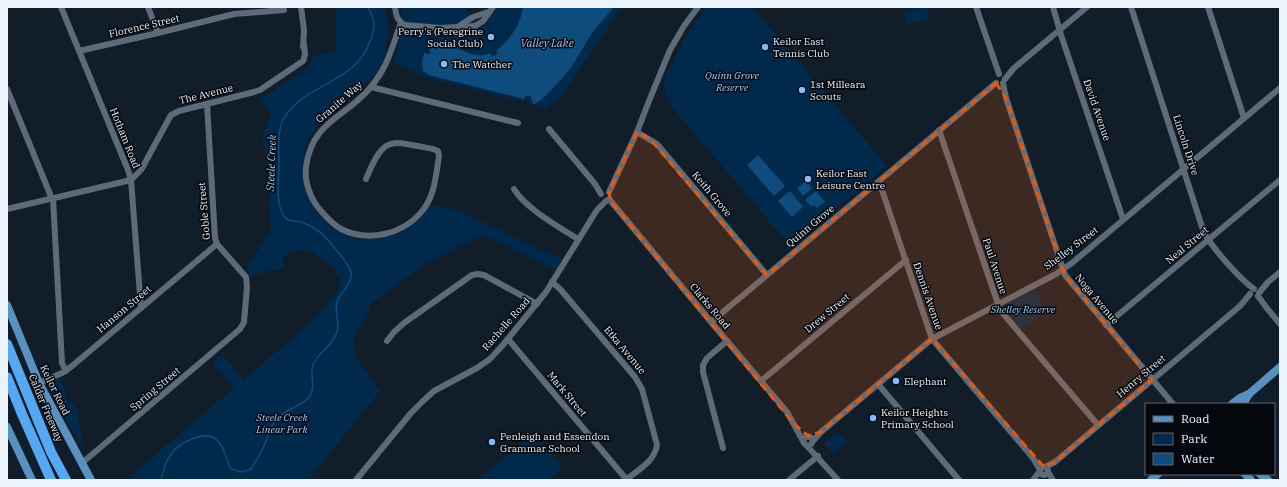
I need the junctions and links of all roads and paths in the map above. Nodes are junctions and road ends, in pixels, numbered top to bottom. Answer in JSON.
{"nodes":[{"id":1,"x":61,"y":7,"type":"edge"},
{"id":2,"x":148,"y":7,"type":"edge"},
{"id":3,"x":301,"y":7,"type":"edge"},
{"id":4,"x":395,"y":7,"type":"edge"},
{"id":5,"x":492,"y":7,"type":"edge"},
{"id":6,"x":698,"y":7,"type":"edge"},
{"id":7,"x":976,"y":7,"type":"edge"},
{"id":8,"x":1053,"y":7,"type":"edge"},
{"id":9,"x":1087,"y":7,"type":"edge"},
{"id":10,"x":1130,"y":7,"type":"edge"},
{"id":11,"x":1208,"y":7,"type":"edge"},
{"id":12,"x":259,"y":10,"type":"edge"},
{"id":13,"x":284,"y":10,"type":"dead end"},
{"id":14,"x":400,"y":23,"type":"junction"},
{"id":15,"x":1060,"y":29,"type":"junction"},
{"id":16,"x":158,"y":33,"type":"junction"},
{"id":17,"x":79,"y":51,"type":"junction"},
{"id":18,"x":1001,"y":80,"type":"junction"},
{"id":19,"x":371,"y":87,"type":"junction"},
{"id":20,"x":1280,"y":88,"type":"edge"},
{"id":21,"x":7,"y":89,"type":"edge"},
{"id":22,"x":207,"y":104,"type":"junction"},
{"id":23,"x":1244,"y":118,"type":"junction"},
{"id":24,"x":518,"y":123,"type":"dead end"},
{"id":25,"x":549,"y":129,"type":"dead end"},
{"id":26,"x":939,"y":130,"type":"junction"},
{"id":27,"x":637,"y":132,"type":"junction"},
{"id":28,"x":1183,"y":169,"type":"junction"},
{"id":29,"x":366,"y":179,"type":"dead end"},
{"id":30,"x":131,"y":180,"type":"junction"},
{"id":31,"x":1280,"y":180,"type":"edge"},
{"id":32,"x":879,"y":181,"type":"junction"},
{"id":33,"x":514,"y":189,"type":"dead end"},
{"id":34,"x":605,"y":196,"type":"junction"},
{"id":35,"x":52,"y":198,"type":"junction"},
{"id":36,"x":7,"y":209,"type":"edge"},
{"id":37,"x":1123,"y":219,"type":"junction"},
{"id":38,"x":578,"y":239,"type":"junction"},
{"id":39,"x":1209,"y":240,"type":"junction"},
{"id":40,"x":217,"y":244,"type":"junction"},
{"id":41,"x":906,"y":260,"type":"junction"},
{"id":42,"x":1062,"y":269,"type":"junction"},
{"id":43,"x":1280,"y":272,"type":"edge"},
{"id":44,"x":767,"y":275,"type":"junction"},
{"id":45,"x":552,"y":282,"type":"junction"},
{"id":46,"x":1254,"y":294,"type":"junction"},
{"id":47,"x":537,"y":304,"type":"junction"},
{"id":48,"x":998,"y":304,"type":"junction"},
{"id":49,"x":7,"y":306,"type":"edge"},
{"id":50,"x":141,"y":308,"type":"junction"},
{"id":51,"x":710,"y":322,"type":"junction"},
{"id":52,"x":1280,"y":324,"type":"edge"},
{"id":53,"x":1106,"y":325,"type":"junction"},
{"id":54,"x":240,"y":330,"type":"joint"},
{"id":55,"x":508,"y":339,"type":"junction"},
{"id":56,"x":932,"y":339,"type":"junction"},
{"id":57,"x":387,"y":341,"type":"dead end"},
{"id":58,"x":727,"y":342,"type":"junction"},
{"id":59,"x":7,"y":344,"type":"edge"},
{"id":60,"x":1280,"y":367,"type":"edge"},
{"id":61,"x":66,"y":371,"type":"junction"},
{"id":62,"x":7,"y":377,"type":"edge"},
{"id":63,"x":1152,"y":380,"type":"junction"},
{"id":64,"x":761,"y":382,"type":"junction"},
{"id":65,"x":39,"y":383,"type":"junction"},
{"id":66,"x":7,"y":384,"type":"edge"},
{"id":67,"x":878,"y":384,"type":"junction"},
{"id":68,"x":1249,"y":394,"type":"junction"},
{"id":69,"x":1171,"y":403,"type":"edge"},
{"id":70,"x":1233,"y":403,"type":"edge"},
{"id":71,"x":1244,"y":403,"type":"edge"},
{"id":72,"x":22,"y":414,"type":"junction"},
{"id":73,"x":1098,"y":425,"type":"junction"},
{"id":74,"x":7,"y":427,"type":"edge"},
{"id":75,"x":809,"y":441,"type":"junction"},
{"id":76,"x":722,"y":448,"type":"dead end"},
{"id":77,"x":818,"y":456,"type":"junction"},
{"id":78,"x":82,"y":463,"type":"junction"},
{"id":79,"x":1044,"y":471,"type":"junction"},
{"id":80,"x":32,"y":480,"type":"edge"},
{"id":81,"x":51,"y":480,"type":"edge"},
{"id":82,"x":66,"y":480,"type":"edge"},
{"id":83,"x":91,"y":480,"type":"edge"},
{"id":84,"x":356,"y":480,"type":"edge"},
{"id":85,"x":627,"y":480,"type":"edge"},
{"id":86,"x":789,"y":480,"type":"edge"},
{"id":87,"x":838,"y":480,"type":"edge"},
{"id":88,"x":959,"y":480,"type":"edge"},
{"id":89,"x":1033,"y":480,"type":"edge"},
{"id":90,"x":1052,"y":480,"type":"edge"}],
"edges":[{"from":1,"to":17,"type":"street","name":"Hotham Road"},
{"from":2,"to":16,"type":"street"},
{"from":3,"to":22,"type":"street","name":"The Avenue"},
{"from":4,"to":14,"type":"street"},
{"from":5,"to":14,"type":"street"},
{"from":6,"to":27,"type":"street","name":"Rachelle Road"},
{"from":7,"to":18,"type":"street","name":"Noga Avenue"},
{"from":8,"to":15,"type":"street","name":"David Avenue"},
{"from":9,"to":15,"type":"street","name":"Quinn Grove"},
{"from":10,"to":28,"type":"street","name":"Lincoln Drive"},
{"from":11,"to":23,"type":"street"},
{"from":12,"to":13,"type":"street","name":"Florence Street"},
{"from":12,"to":16,"type":"street","name":"Florence Street"},
{"from":14,"to":19,"type":"street","name":"Granite Way"},
{"from":15,"to":18,"type":"street","name":"Quinn Grove"},
{"from":15,"to":37,"type":"street","name":"David Avenue"},
{"from":16,"to":17,"type":"street","name":"Florence Street"},
{"from":17,"to":30,"type":"street","name":"Hotham Road"},
{"from":18,"to":26,"type":"street","name":"Quinn Grove"},
{"from":18,"to":42,"type":"street","name":"Noga Avenue"},
{"from":19,"to":24,"type":"street"},
{"from":19,"to":29,"type":"street","name":"Granite Way"},
{"from":20,"to":23,"type":"street","name":"Shelley Street"},
{"from":21,"to":35,"type":"street"},
{"from":22,"to":30,"type":"street","name":"The Avenue"},
{"from":22,"to":40,"type":"street","name":"Goble Street"},
{"from":23,"to":28,"type":"street","name":"Shelley Street"},
{"from":25,"to":34,"type":"street","name":"Clarks Road"},
{"from":26,"to":32,"type":"street","name":"Quinn Grove"},
{"from":26,"to":48,"type":"street","name":"Paul Avenue"},
{"from":27,"to":34,"type":"street","name":"Rachelle Road"},
{"from":27,"to":44,"type":"street","name":"Keith Grove"},
{"from":28,"to":37,"type":"street","name":"Shelley Street"},
{"from":28,"to":39,"type":"street","name":"Lincoln Drive"},
{"from":30,"to":35,"type":"street"},
{"from":30,"to":50,"type":"street","name":"Hotham Road"},
{"from":31,"to":39,"type":"street","name":"Neal Street"},
{"from":32,"to":41,"type":"street","name":"Dennis Avenue"},
{"from":32,"to":44,"type":"street","name":"Quinn Grove"},
{"from":33,"to":38,"type":"street"},
{"from":34,"to":38,"type":"street","name":"Rachelle Road"},
{"from":34,"to":51,"type":"street","name":"Clarks Road"},
{"from":35,"to":36,"type":"street"},
{"from":35,"to":61,"type":"street"},
{"from":37,"to":42,"type":"street","name":"Shelley Street"},
{"from":38,"to":45,"type":"street","name":"Rachelle Road"},
{"from":39,"to":46,"type":"street","name":"Lincoln Drive"},
{"from":39,"to":53,"type":"street","name":"Neal Street"},
{"from":40,"to":50,"type":"street","name":"Hanson Street"},
{"from":40,"to":54,"type":"street","name":"Goble Street"},
{"from":41,"to":56,"type":"street","name":"Dennis Avenue"},
{"from":41,"to":64,"type":"street","name":"Drew Street"},
{"from":42,"to":48,"type":"street","name":"Shelley Street"},
{"from":42,"to":53,"type":"street","name":"Noga Avenue"},
{"from":43,"to":46,"type":"street","name":"Henry Street"},
{"from":44,"to":51,"type":"street","name":"Quinn Grove"},
{"from":45,"to":47,"type":"street","name":"Rachelle Road"},
{"from":45,"to":85,"type":"street","name":"Etka Avenue"},
{"from":46,"to":52,"type":"street","name":"Lincoln Drive"},
{"from":46,"to":63,"type":"street","name":"Henry Street"},
{"from":47,"to":55,"type":"street","name":"Rachelle Road"},
{"from":47,"to":57,"type":"street"},
{"from":48,"to":56,"type":"street","name":"Shelley Street"},
{"from":48,"to":73,"type":"street","name":"Paul Avenue"},
{"from":49,"to":65,"type":"main road","name":"Keilor Road"},
{"from":50,"to":61,"type":"street","name":"Hanson Street"},
{"from":51,"to":58,"type":"street","name":"Clarks Road"},
{"from":53,"to":63,"type":"street","name":"Noga Avenue"},
{"from":54,"to":78,"type":"street","name":"Spring Street"},
{"from":55,"to":84,"type":"street","name":"Rachelle Road"},
{"from":55,"to":85,"type":"street","name":"Mark Street"},
{"from":56,"to":67,"type":"street","name":"Shelley Street"},
{"from":56,"to":79,"type":"street","name":"Dennis Avenue"},
{"from":58,"to":64,"type":"street","name":"Clarks Road"},
{"from":58,"to":76,"type":"street"},
{"from":59,"to":82,"type":"highway","name":"Calder Freeway"},
{"from":60,"to":68,"type":"main road"},
{"from":61,"to":65,"type":"street","name":"Hanson Street"},
{"from":62,"to":72,"type":"highway"},
{"from":63,"to":69,"type":"street","name":"Noga Avenue"},
{"from":63,"to":73,"type":"street","name":"Henry Street"},
{"from":64,"to":75,"type":"street","name":"Clarks Road"},
{"from":65,"to":78,"type":"main road","name":"Keilor Road"},
{"from":66,"to":72,"type":"highway"},
{"from":67,"to":75,"type":"street","name":"Shelley Street"},
{"from":67,"to":88,"type":"street"},
{"from":68,"to":70,"type":"main road"},
{"from":68,"to":71,"type":"main road"},
{"from":72,"to":81,"type":"highway"},
{"from":73,"to":79,"type":"street","name":"Henry Street"},
{"from":74,"to":80,"type":"main road"},
{"from":75,"to":77,"type":"street","name":"Clarks Road"},
{"from":77,"to":86,"type":"street"},
{"from":77,"to":87,"type":"street","name":"Clarks Road"},
{"from":78,"to":83,"type":"main road","name":"Keilor Road"},
{"from":79,"to":89,"type":"street","name":"Henry Street"},
{"from":79,"to":90,"type":"street","name":"Dennis Avenue"}]}
